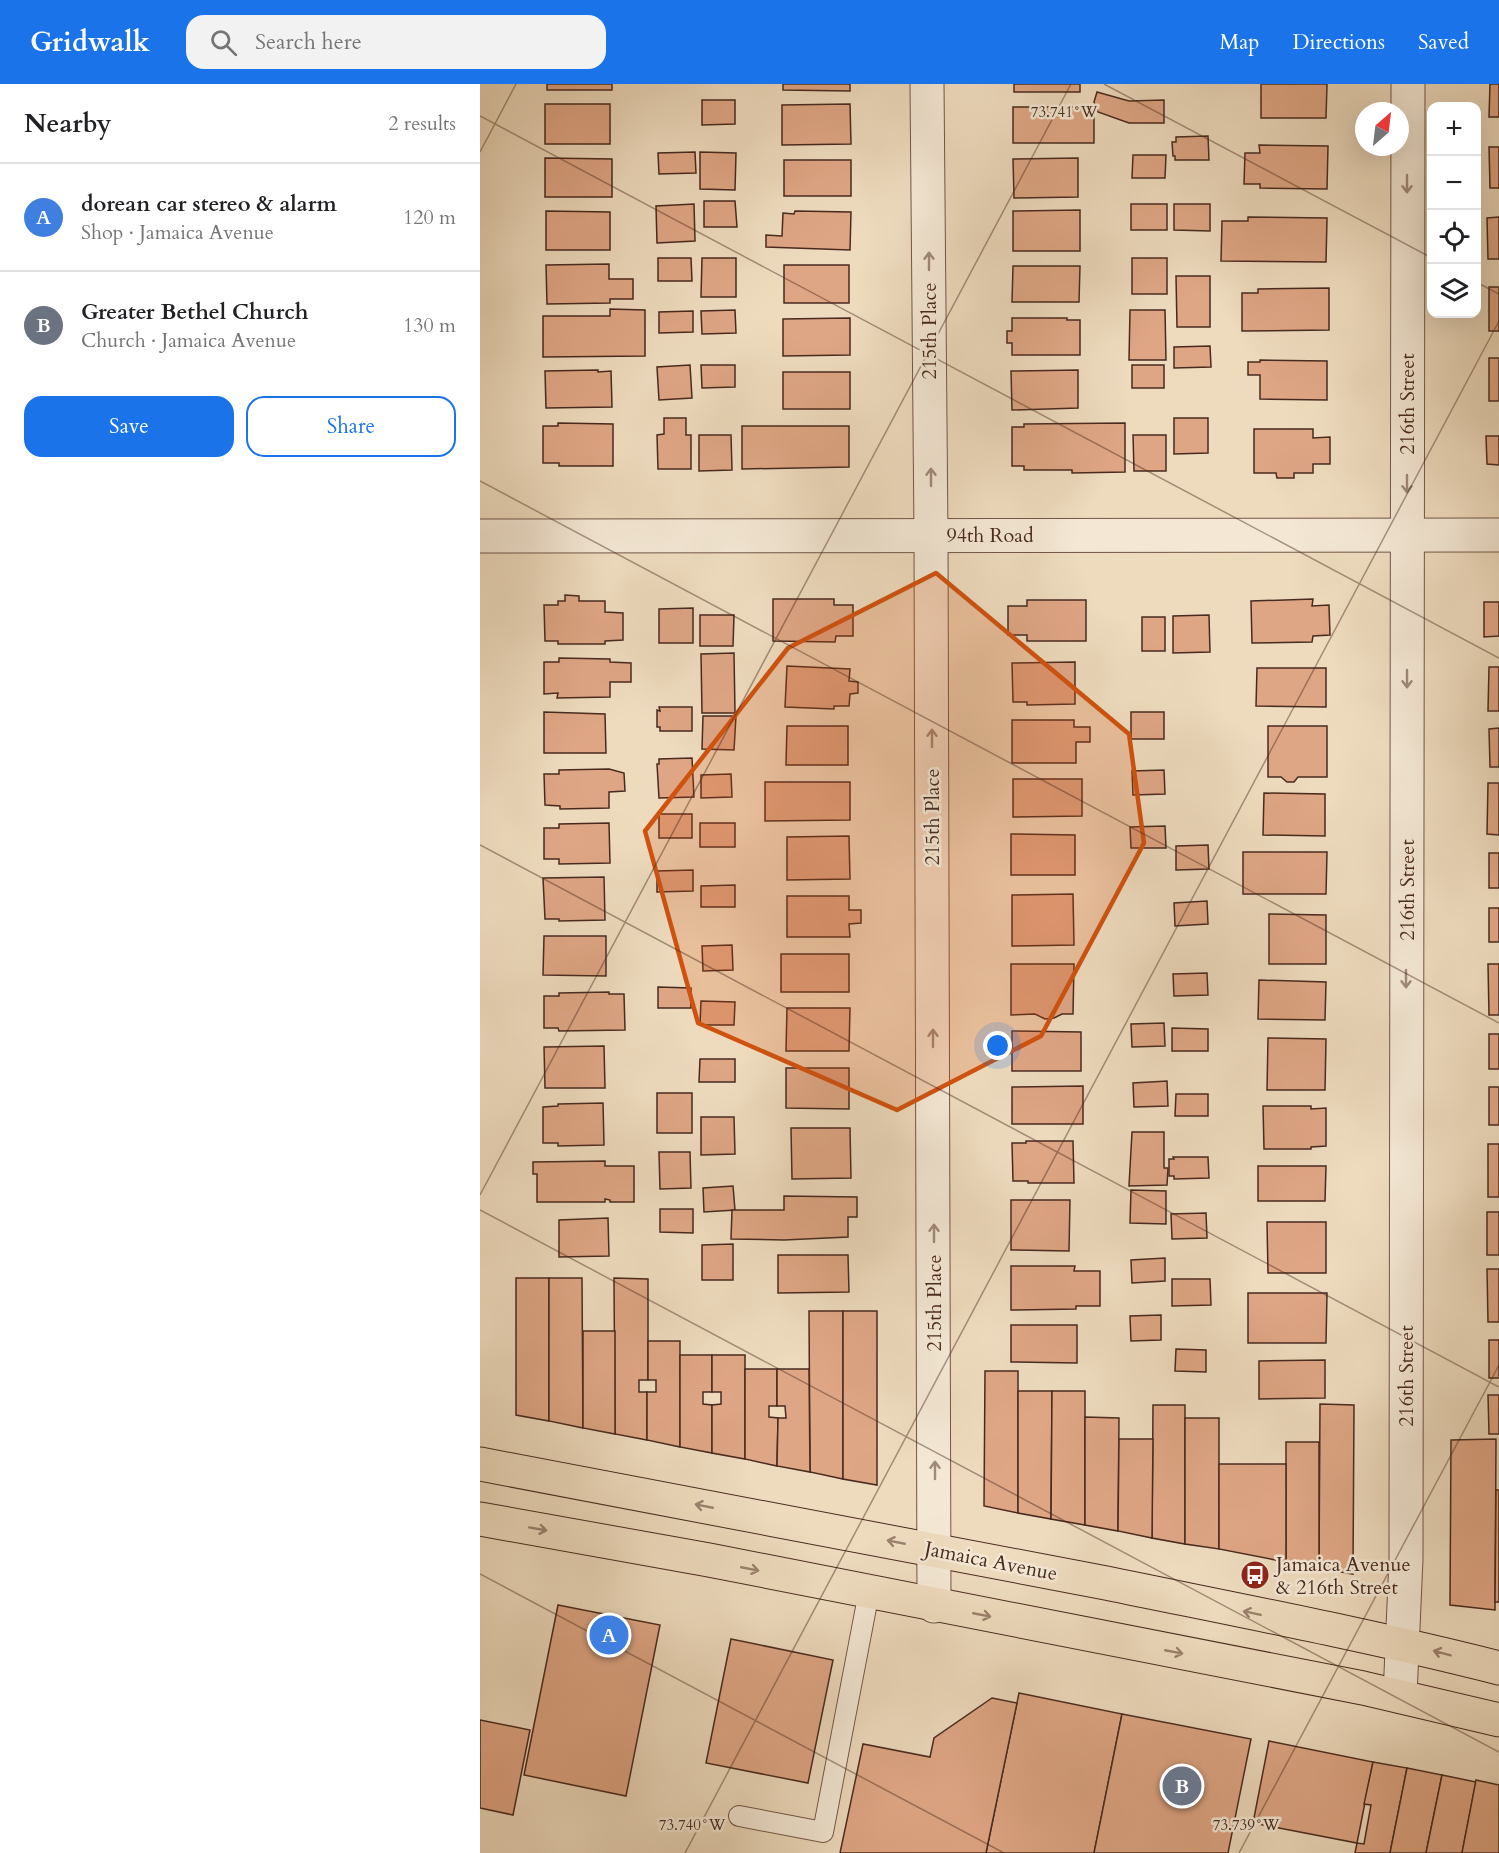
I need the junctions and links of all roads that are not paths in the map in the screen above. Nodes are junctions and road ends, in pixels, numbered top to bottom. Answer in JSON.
{"nodes":[{"id":1,"x":927,"y":84,"type":"edge"},
{"id":2,"x":1408,"y":84,"type":"edge"},
{"id":3,"x":480,"y":536,"type":"edge"},
{"id":4,"x":931,"y":536,"type":"junction"},
{"id":5,"x":1407,"y":536,"type":"junction"},
{"id":6,"x":1499,"y":536,"type":"edge"},
{"id":7,"x":480,"y":1464,"type":"edge"},
{"id":8,"x":480,"y":1519,"type":"edge"},
{"id":9,"x":935,"y":1549,"type":"junction"},
{"id":10,"x":869,"y":1592,"type":"junction"},
{"id":11,"x":934,"y":1606,"type":"junction"},
{"id":12,"x":1403,"y":1644,"type":"junction"},
{"id":13,"x":1499,"y":1668,"type":"edge"},
{"id":14,"x":1400,"y":1696,"type":"junction"},
{"id":15,"x":1499,"y":1720,"type":"edge"},
{"id":16,"x":739,"y":1815,"type":"dead end"}],
"edges":[{"from":4,"to":1,"type":"street","name":"215th Place","one_way":true},
{"from":2,"to":5,"type":"street","name":"216th Street","one_way":true},
{"from":3,"to":4,"type":"street","name":"94th Road"},
{"from":4,"to":5,"type":"street","name":"94th Road"},
{"from":9,"to":4,"type":"street","name":"215th Place","one_way":true},
{"from":5,"to":6,"type":"street","name":"94th Road"},
{"from":5,"to":12,"type":"street","name":"216th Street","one_way":true},
{"from":9,"to":7,"type":"main road","name":"Jamaica Avenue","one_way":true},
{"from":8,"to":10,"type":"main road","one_way":true},
{"from":9,"to":11,"type":"street","name":"215th Place"},
{"from":12,"to":9,"type":"main road","name":"Jamaica Avenue","one_way":true},
{"from":10,"to":11,"type":"main road"},
{"from":10,"to":16,"type":"lane"},
{"from":11,"to":14,"type":"main road","one_way":true},
{"from":13,"to":12,"type":"main road","name":"Jamaica Avenue","one_way":true},
{"from":12,"to":14,"type":"street","name":"216th Street"},
{"from":14,"to":15,"type":"main road"}]}
